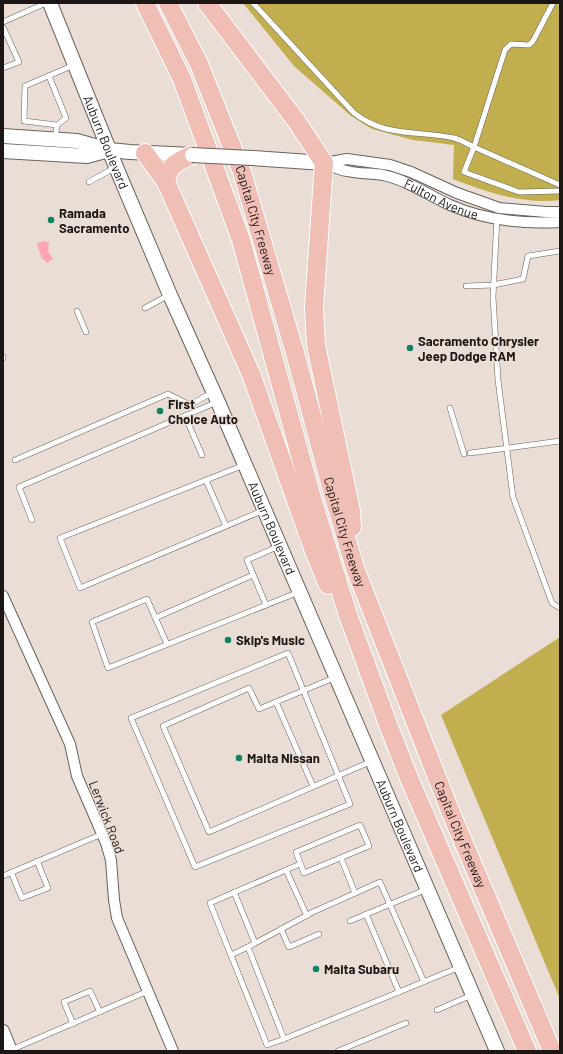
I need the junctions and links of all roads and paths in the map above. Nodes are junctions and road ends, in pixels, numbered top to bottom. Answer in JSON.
{"nodes":[{"id":1,"x":46,"y":3,"type":"edge"},
{"id":2,"x":50,"y":3,"type":"edge"},
{"id":3,"x":145,"y":3,"type":"edge"},
{"id":4,"x":168,"y":3,"type":"edge"},
{"id":5,"x":207,"y":3,"type":"edge"},
{"id":6,"x":253,"y":3,"type":"edge"},
{"id":7,"x":553,"y":3,"type":"edge"},
{"id":8,"x":3,"y":22,"type":"edge"},
{"id":9,"x":3,"y":27,"type":"edge"},
{"id":10,"x":75,"y":65,"type":"junction"},
{"id":11,"x":3,"y":68,"type":"edge"},
{"id":12,"x":49,"y":76,"type":"junction"},
{"id":13,"x":58,"y":125,"type":"junction"},
{"id":14,"x":3,"y":136,"type":"edge"},
{"id":15,"x":55,"y":140,"type":"junction"},
{"id":16,"x":474,"y":147,"type":"junction"},
{"id":17,"x":109,"y":150,"type":"junction"},
{"id":18,"x":3,"y":151,"type":"edge"},
{"id":19,"x":145,"y":153,"type":"junction"},
{"id":20,"x":192,"y":155,"type":"junction"},
{"id":21,"x":324,"y":163,"type":"junction"},
{"id":22,"x":116,"y":167,"type":"junction"},
{"id":23,"x":89,"y":182,"type":"dead end"},
{"id":24,"x":166,"y":182,"type":"junction"},
{"id":25,"x":560,"y":185,"type":"edge"},
{"id":26,"x":560,"y":191,"type":"edge"},
{"id":27,"x":499,"y":208,"type":"junction"},
{"id":28,"x":560,"y":212,"type":"edge"},
{"id":29,"x":496,"y":219,"type":"junction"},
{"id":30,"x":560,"y":222,"type":"edge"},
{"id":31,"x":560,"y":251,"type":"edge"},
{"id":32,"x":493,"y":285,"type":"junction"},
{"id":33,"x":466,"y":286,"type":"dead end"},
{"id":34,"x":170,"y":294,"type":"junction"},
{"id":35,"x":145,"y":308,"type":"dead end"},
{"id":36,"x":77,"y":311,"type":"dead end"},
{"id":37,"x":86,"y":332,"type":"dead end"},
{"id":38,"x":216,"y":397,"type":"junction"},
{"id":39,"x":450,"y":408,"type":"dead end"},
{"id":40,"x":185,"y":416,"type":"junction"},
{"id":41,"x":560,"y":441,"type":"edge"},
{"id":42,"x":507,"y":448,"type":"junction"},
{"id":43,"x":470,"y":453,"type":"dead end"},
{"id":44,"x":464,"y":454,"type":"dead end"},
{"id":45,"x":202,"y":456,"type":"dead end"},
{"id":46,"x":15,"y":460,"type":"dead end"},
{"id":47,"x":245,"y":464,"type":"junction"},
{"id":48,"x":206,"y":480,"type":"junction"},
{"id":49,"x":265,"y":510,"type":"junction"},
{"id":50,"x":32,"y":520,"type":"dead end"},
{"id":51,"x":226,"y":526,"type":"junction"},
{"id":52,"x":280,"y":546,"type":"junction"},
{"id":53,"x":355,"y":568,"type":"junction"},
{"id":54,"x":253,"y":575,"type":"junction"},
{"id":55,"x":300,"y":591,"type":"junction"},
{"id":56,"x":3,"y":596,"type":"edge"},
{"id":57,"x":266,"y":605,"type":"junction"},
{"id":58,"x":560,"y":608,"type":"edge"},
{"id":59,"x":155,"y":618,"type":"junction"},
{"id":60,"x":167,"y":644,"type":"junction"},
{"id":61,"x":337,"y":677,"type":"junction"},
{"id":62,"x":303,"y":691,"type":"junction"},
{"id":63,"x":276,"y":702,"type":"junction"},
{"id":64,"x":389,"y":727,"type":"junction"},
{"id":65,"x":373,"y":761,"type":"junction"},
{"id":66,"x":338,"y":776,"type":"junction"},
{"id":67,"x":313,"y":786,"type":"junction"},
{"id":68,"x":102,"y":834,"type":"junction"},
{"id":69,"x":340,"y":858,"type":"junction"},
{"id":70,"x":37,"y":861,"type":"junction"},
{"id":71,"x":300,"y":864,"type":"junction"},
{"id":72,"x":286,"y":870,"type":"junction"},
{"id":73,"x":11,"y":872,"type":"junction"},
{"id":74,"x":3,"y":876,"type":"edge"},
{"id":75,"x":428,"y":889,"type":"junction"},
{"id":76,"x":234,"y":892,"type":"junction"},
{"id":77,"x":355,"y":893,"type":"junction"},
{"id":78,"x":390,"y":904,"type":"junction"},
{"id":79,"x":366,"y":914,"type":"junction"},
{"id":80,"x":307,"y":916,"type":"junction"},
{"id":81,"x":350,"y":921,"type":"dead end"},
{"id":82,"x":281,"y":928,"type":"junction"},
{"id":83,"x":319,"y":934,"type":"dead end"},
{"id":84,"x":255,"y":943,"type":"junction"},
{"id":85,"x":248,"y":946,"type":"junction"},
{"id":86,"x":231,"y":955,"type":"junction"},
{"id":87,"x":461,"y":966,"type":"junction"},
{"id":88,"x":424,"y":982,"type":"junction"},
{"id":89,"x":148,"y":991,"type":"junction"},
{"id":90,"x":398,"y":992,"type":"junction"},
{"id":91,"x":473,"y":995,"type":"junction"},
{"id":92,"x":437,"y":1010,"type":"dead end"},
{"id":93,"x":100,"y":1012,"type":"junction"},
{"id":94,"x":73,"y":1024,"type":"junction"},
{"id":95,"x":406,"y":1024,"type":"dead end"},
{"id":96,"x":3,"y":1031,"type":"edge"},
{"id":97,"x":284,"y":1039,"type":"junction"},
{"id":98,"x":11,"y":1051,"type":"edge"},
{"id":99,"x":174,"y":1051,"type":"edge"},
{"id":100,"x":338,"y":1051,"type":"edge"},
{"id":101,"x":497,"y":1051,"type":"edge"},
{"id":102,"x":527,"y":1051,"type":"edge"},
{"id":103,"x":552,"y":1051,"type":"edge"}],
"edges":[{"from":1,"to":8,"type":"lane"},
{"from":2,"to":10,"type":"main road","name":"Auburn Boulevard"},
{"from":3,"to":64,"type":"highway","name":"Capital City Freeway"},
{"from":4,"to":53,"type":"highway","name":"Capital City Freeway"},
{"from":5,"to":21,"type":"highway"},
{"from":6,"to":16,"type":"lane"},
{"from":7,"to":16,"type":"lane"},
{"from":9,"to":11,"type":"lane"},
{"from":10,"to":12,"type":"lane"},
{"from":10,"to":17,"type":"main road","name":"Auburn Boulevard"},
{"from":12,"to":13,"type":"lane"},
{"from":12,"to":13,"type":"lane"},
{"from":13,"to":15,"type":"lane"},
{"from":14,"to":15,"type":"main road","name":"Fulton Avenue"},
{"from":15,"to":17,"type":"main road","name":"Fulton Avenue"},
{"from":16,"to":25,"type":"lane"},
{"from":16,"to":26,"type":"lane"},
{"from":17,"to":18,"type":"main road","name":"Fulton Avenue"},
{"from":17,"to":19,"type":"main road","name":"Fulton Avenue"},
{"from":17,"to":22,"type":"main road","name":"Auburn Boulevard"},
{"from":19,"to":20,"type":"main road","name":"Fulton Avenue"},
{"from":19,"to":24,"type":"highway"},
{"from":20,"to":21,"type":"main road","name":"Fulton Avenue","bridge":true},
{"from":20,"to":24,"type":"highway"},
{"from":21,"to":27,"type":"street","name":"Fulton Avenue"},
{"from":21,"to":29,"type":"street","name":"Fulton Avenue"},
{"from":21,"to":53,"type":"highway"},
{"from":22,"to":23,"type":"lane"},
{"from":22,"to":34,"type":"main road","name":"Auburn Boulevard"},
{"from":24,"to":64,"type":"highway"},
{"from":27,"to":28,"type":"street","name":"Fulton Avenue"},
{"from":27,"to":29,"type":"lane"},
{"from":29,"to":30,"type":"street","name":"Fulton Avenue"},
{"from":29,"to":32,"type":"lane"},
{"from":31,"to":32,"type":"lane"},
{"from":32,"to":33,"type":"lane"},
{"from":32,"to":42,"type":"lane"},
{"from":34,"to":35,"type":"lane"},
{"from":34,"to":38,"type":"main road","name":"Auburn Boulevard"},
{"from":36,"to":37,"type":"lane"},
{"from":38,"to":40,"type":"lane"},
{"from":38,"to":46,"type":"lane"},
{"from":38,"to":47,"type":"main road","name":"Auburn Boulevard"},
{"from":39,"to":44,"type":"lane"},
{"from":40,"to":45,"type":"lane"},
{"from":40,"to":50,"type":"lane"},
{"from":41,"to":42,"type":"lane"},
{"from":42,"to":43,"type":"lane"},
{"from":42,"to":58,"type":"lane"},
{"from":47,"to":48,"type":"lane"},
{"from":47,"to":49,"type":"main road","name":"Auburn Boulevard"},
{"from":48,"to":51,"type":"lane"},
{"from":48,"to":51,"type":"lane"},
{"from":49,"to":51,"type":"lane"},
{"from":49,"to":52,"type":"main road","name":"Auburn Boulevard"},
{"from":52,"to":54,"type":"lane"},
{"from":52,"to":55,"type":"main road","name":"Auburn Boulevard"},
{"from":53,"to":103,"type":"highway","name":"Capital City Freeway"},
{"from":54,"to":57,"type":"lane"},
{"from":54,"to":59,"type":"lane"},
{"from":55,"to":57,"type":"lane"},
{"from":55,"to":61,"type":"main road","name":"Auburn Boulevard"},
{"from":56,"to":68,"type":"street","name":"Lerwick Road"},
{"from":57,"to":60,"type":"lane"},
{"from":59,"to":60,"type":"lane"},
{"from":59,"to":60,"type":"lane"},
{"from":61,"to":62,"type":"lane"},
{"from":61,"to":65,"type":"main road","name":"Auburn Boulevard"},
{"from":62,"to":63,"type":"lane"},
{"from":62,"to":66,"type":"lane"},
{"from":62,"to":66,"type":"lane"},
{"from":63,"to":67,"type":"lane"},
{"from":63,"to":67,"type":"lane"},
{"from":64,"to":102,"type":"highway","name":"Capital City Freeway"},
{"from":65,"to":66,"type":"lane"},
{"from":65,"to":75,"type":"main road","name":"Auburn Boulevard"},
{"from":66,"to":67,"type":"lane"},
{"from":68,"to":70,"type":"lane"},
{"from":68,"to":89,"type":"street","name":"Lerwick Road"},
{"from":69,"to":71,"type":"lane"},
{"from":69,"to":71,"type":"lane"},
{"from":69,"to":77,"type":"lane"},
{"from":70,"to":73,"type":"lane"},
{"from":70,"to":73,"type":"lane"},
{"from":71,"to":72,"type":"lane"},
{"from":72,"to":76,"type":"lane"},
{"from":72,"to":80,"type":"lane"},
{"from":73,"to":74,"type":"lane"},
{"from":75,"to":78,"type":"lane"},
{"from":75,"to":87,"type":"main road","name":"Auburn Boulevard"},
{"from":76,"to":84,"type":"lane"},
{"from":76,"to":86,"type":"lane"},
{"from":77,"to":78,"type":"lane"},
{"from":77,"to":80,"type":"lane"},
{"from":78,"to":79,"type":"lane"},
{"from":78,"to":88,"type":"lane"},
{"from":79,"to":81,"type":"lane"},
{"from":79,"to":90,"type":"lane"},
{"from":80,"to":82,"type":"lane"},
{"from":82,"to":83,"type":"lane"},
{"from":82,"to":84,"type":"lane"},
{"from":84,"to":85,"type":"lane"},
{"from":85,"to":86,"type":"lane"},
{"from":85,"to":97,"type":"lane"},
{"from":86,"to":97,"type":"lane"},
{"from":87,"to":88,"type":"lane"},
{"from":87,"to":91,"type":"main road","name":"Auburn Boulevard"},
{"from":88,"to":90,"type":"lane"},
{"from":89,"to":93,"type":"lane"},
{"from":89,"to":99,"type":"street","name":"Lerwick Road"},
{"from":90,"to":97,"type":"lane"},
{"from":91,"to":92,"type":"lane"},
{"from":91,"to":101,"type":"main road","name":"Auburn Boulevard"},
{"from":93,"to":94,"type":"lane"},
{"from":93,"to":94,"type":"lane"},
{"from":94,"to":98,"type":"lane"},
{"from":95,"to":100,"type":"lane"},
{"from":96,"to":98,"type":"street"}]}
